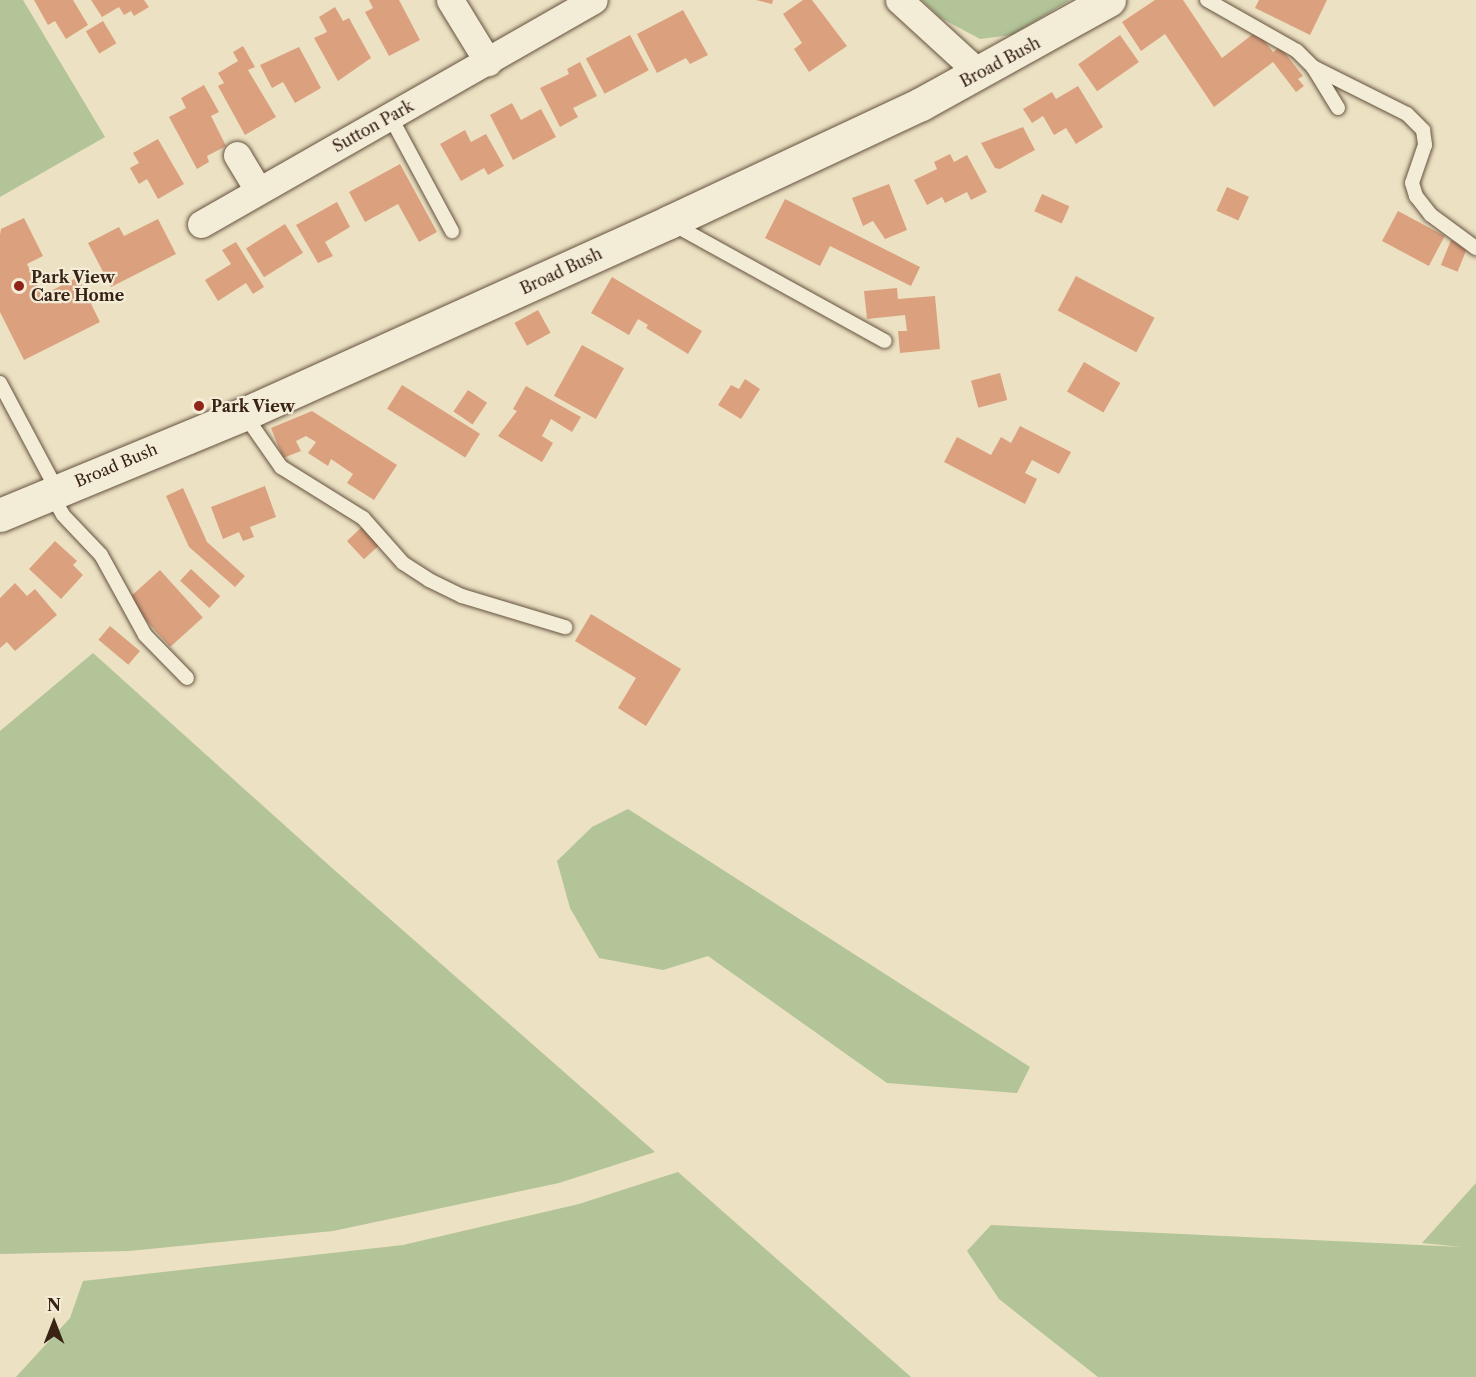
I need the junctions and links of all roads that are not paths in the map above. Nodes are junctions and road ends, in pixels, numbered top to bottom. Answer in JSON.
{"nodes":[{"id":1,"x":450,"y":0,"type":"edge"},
{"id":2,"x":594,"y":0,"type":"edge"},
{"id":3,"x":899,"y":0,"type":"edge"},
{"id":4,"x":1109,"y":0,"type":"edge"},
{"id":5,"x":1207,"y":0,"type":"edge"},
{"id":6,"x":488,"y":62,"type":"junction"},
{"id":7,"x":1313,"y":67,"type":"junction"},
{"id":8,"x":979,"y":73,"type":"junction"},
{"id":9,"x":1338,"y":108,"type":"dead end"},
{"id":10,"x":390,"y":116,"type":"junction"},
{"id":11,"x":237,"y":155,"type":"dead end"},
{"id":12,"x":258,"y":190,"type":"junction"},
{"id":13,"x":669,"y":222,"type":"junction"},
{"id":14,"x":201,"y":224,"type":"dead end"},
{"id":15,"x":452,"y":231,"type":"dead end"},
{"id":16,"x":1476,"y":248,"type":"edge"},
{"id":17,"x":885,"y":341,"type":"dead end"},
{"id":18,"x":0,"y":383,"type":"edge"},
{"id":19,"x":244,"y":414,"type":"junction"},
{"id":20,"x":54,"y":491,"type":"junction"},
{"id":21,"x":0,"y":514,"type":"edge"},
{"id":22,"x":565,"y":627,"type":"dead end"},
{"id":23,"x":187,"y":678,"type":"dead end"}],
"edges":[{"from":1,"to":6,"type":"street"},
{"from":2,"to":6,"type":"street","name":"Sutton Park"},
{"from":3,"to":8,"type":"street"},
{"from":4,"to":8,"type":"main road","name":"Broad Bush"},
{"from":5,"to":7,"type":"lane"},
{"from":6,"to":10,"type":"street","name":"Sutton Park"},
{"from":7,"to":9,"type":"lane"},
{"from":7,"to":16,"type":"lane"},
{"from":8,"to":13,"type":"main road","name":"Broad Bush"},
{"from":10,"to":12,"type":"street","name":"Sutton Park"},
{"from":10,"to":15,"type":"lane"},
{"from":11,"to":12,"type":"street"},
{"from":12,"to":14,"type":"street","name":"Sutton Park"},
{"from":13,"to":17,"type":"lane"},
{"from":13,"to":19,"type":"main road","name":"Broad Bush"},
{"from":18,"to":20,"type":"lane"},
{"from":19,"to":20,"type":"main road","name":"Broad Bush"},
{"from":19,"to":22,"type":"lane"},
{"from":20,"to":21,"type":"main road","name":"Broad Bush"},
{"from":20,"to":23,"type":"lane"}]}
